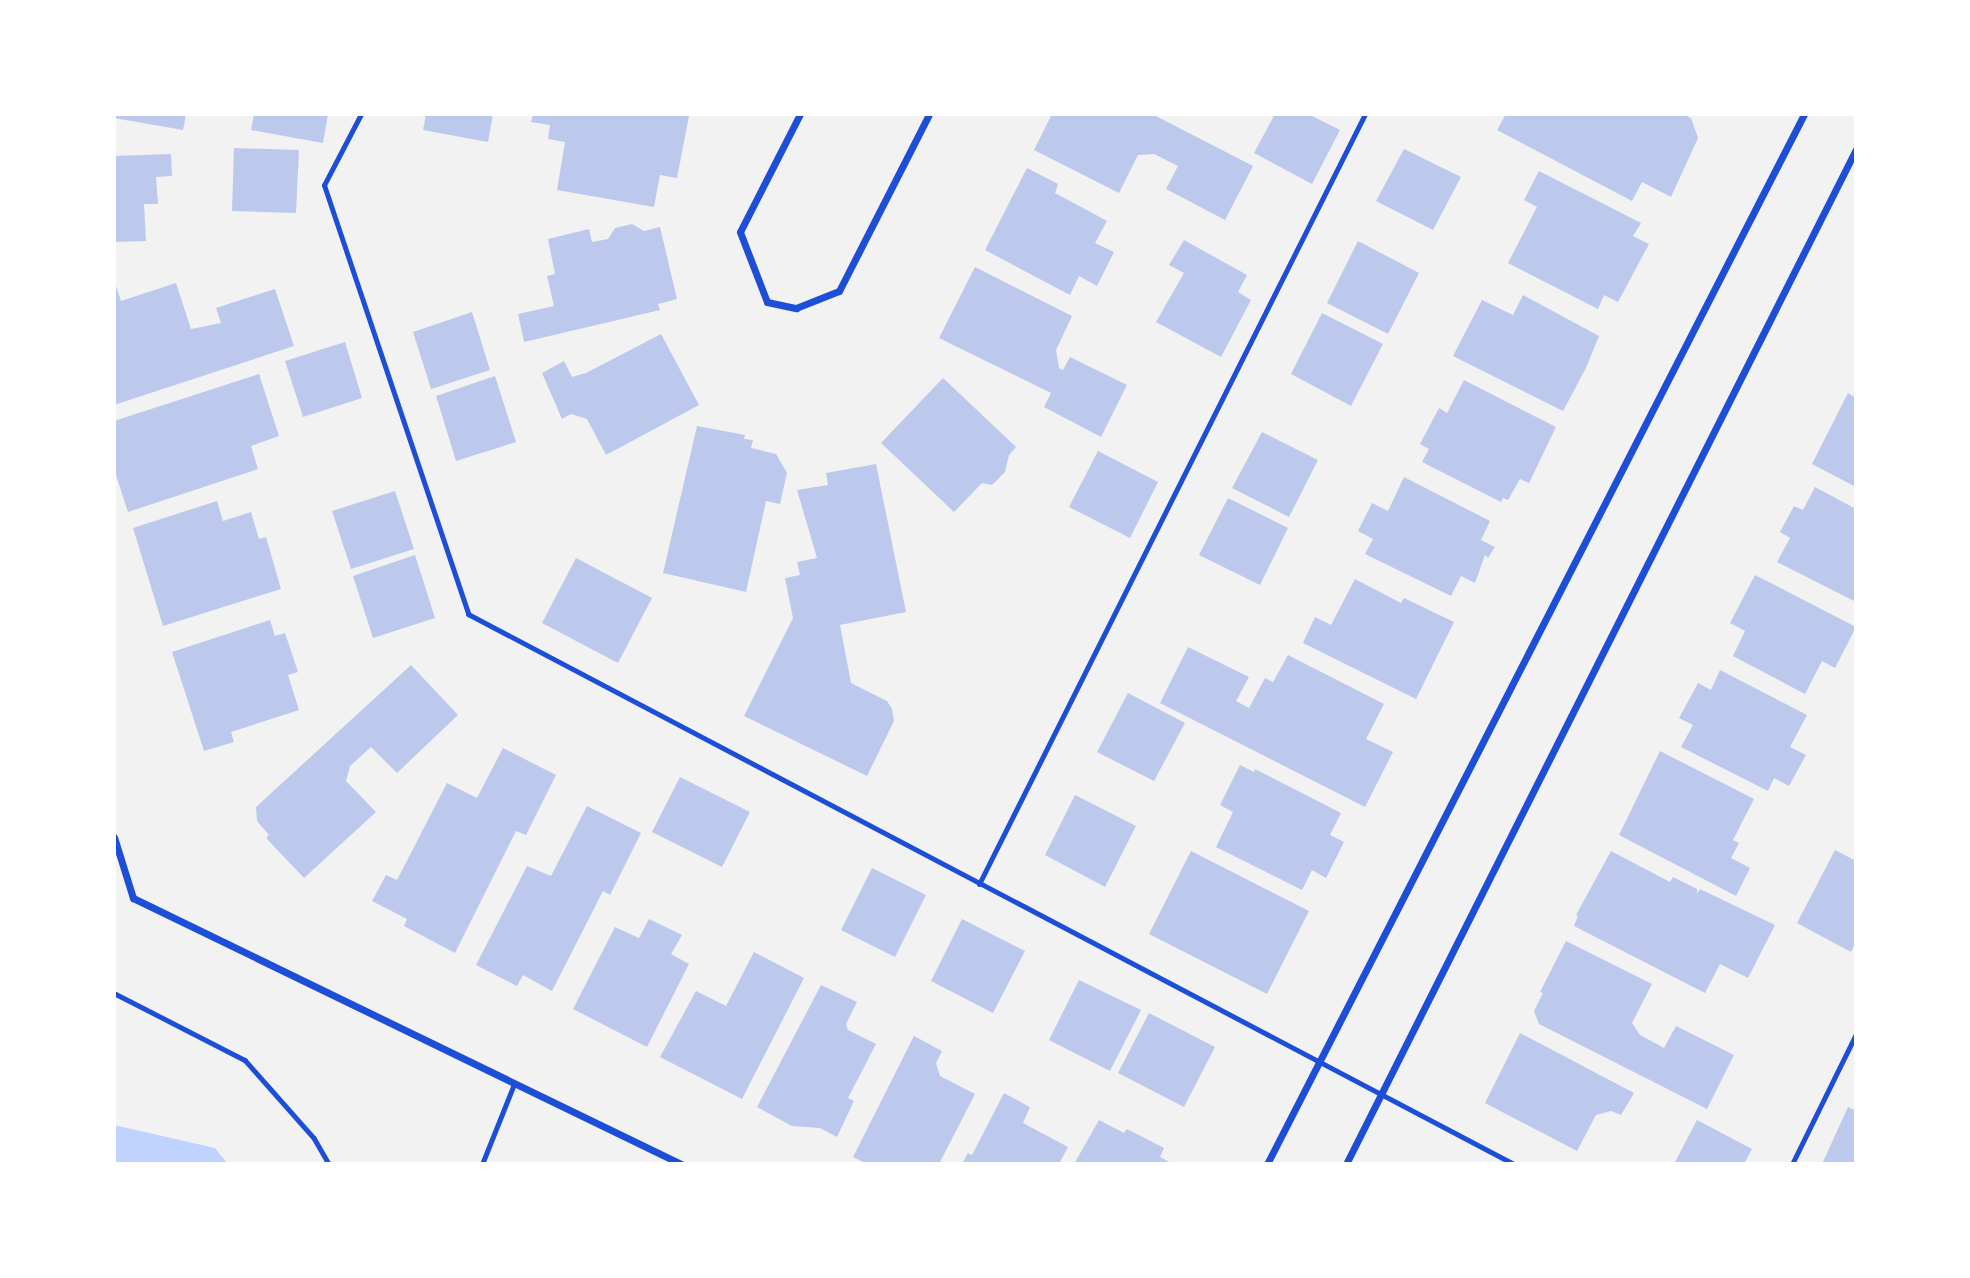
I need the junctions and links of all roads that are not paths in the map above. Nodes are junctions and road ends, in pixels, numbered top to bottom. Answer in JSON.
{"nodes":[{"id":1,"x":360,"y":114,"type":"edge"},
{"id":2,"x":800,"y":114,"type":"edge"},
{"id":3,"x":929,"y":114,"type":"edge"},
{"id":4,"x":1365,"y":114,"type":"edge"},
{"id":5,"x":1804,"y":114,"type":"edge"},
{"id":6,"x":1856,"y":149,"type":"edge"},
{"id":7,"x":114,"y":838,"type":"edge"},
{"id":8,"x":979,"y":884,"type":"junction"},
{"id":9,"x":1856,"y":1034,"type":"edge"},
{"id":10,"x":1317,"y":1062,"type":"junction"},
{"id":11,"x":514,"y":1084,"type":"junction"},
{"id":12,"x":1379,"y":1095,"type":"junction"},
{"id":13,"x":482,"y":1164,"type":"edge"},
{"id":14,"x":681,"y":1164,"type":"edge"},
{"id":15,"x":1267,"y":1164,"type":"edge"},
{"id":16,"x":1346,"y":1164,"type":"edge"},
{"id":17,"x":1514,"y":1164,"type":"edge"},
{"id":18,"x":1792,"y":1164,"type":"edge"}],
"edges":[{"from":1,"to":8,"type":"lane"},
{"from":2,"to":3,"type":"street"},
{"from":4,"to":8,"type":"lane"},
{"from":5,"to":10,"type":"street"},
{"from":6,"to":12,"type":"street"},
{"from":7,"to":11,"type":"street"},
{"from":8,"to":10,"type":"lane"},
{"from":9,"to":18,"type":"lane"},
{"from":10,"to":12,"type":"lane"},
{"from":10,"to":15,"type":"street"},
{"from":11,"to":13,"type":"lane"},
{"from":11,"to":14,"type":"street"},
{"from":12,"to":16,"type":"street"},
{"from":12,"to":17,"type":"lane"}]}
